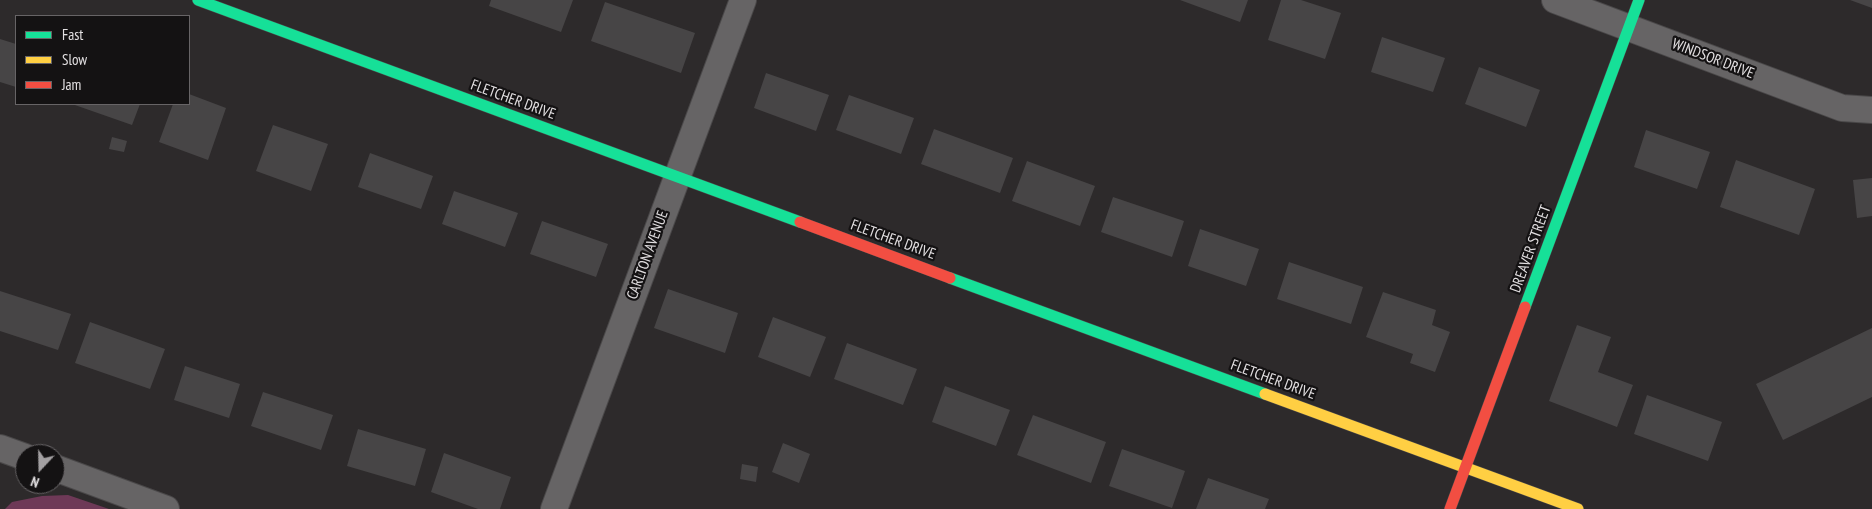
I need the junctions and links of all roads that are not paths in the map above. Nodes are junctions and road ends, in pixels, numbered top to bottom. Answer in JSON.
{"nodes":[{"id":1,"x":198,"y":0,"type":"edge"},
{"id":2,"x":743,"y":0,"type":"edge"},
{"id":3,"x":1556,"y":0,"type":"edge"},
{"id":4,"x":1639,"y":0,"type":"edge"},
{"id":5,"x":1629,"y":27,"type":"junction"},
{"id":6,"x":1872,"y":110,"type":"edge"},
{"id":7,"x":678,"y":176,"type":"junction"},
{"id":8,"x":0,"y":448,"type":"edge"},
{"id":9,"x":15,"y":453,"type":"edge"},
{"id":10,"x":1466,"y":468,"type":"junction"},
{"id":11,"x":65,"y":472,"type":"edge"},
{"id":12,"x":166,"y":509,"type":"edge"},
{"id":13,"x":554,"y":509,"type":"edge"},
{"id":14,"x":1450,"y":509,"type":"edge"},
{"id":15,"x":1578,"y":509,"type":"edge"}],
"edges":[{"from":1,"to":7,"type":"street","name":"FLETCHER DRIVE"},
{"from":2,"to":7,"type":"street","name":"CARLTON AVENUE"},
{"from":3,"to":5,"type":"street","name":"WINDSOR DRIVE"},
{"from":4,"to":5,"type":"street","name":"DREAVER STREET"},
{"from":5,"to":6,"type":"street","name":"WINDSOR DRIVE"},
{"from":5,"to":10,"type":"street","name":"DREAVER STREET"},
{"from":7,"to":10,"type":"street","name":"FLETCHER DRIVE"},
{"from":7,"to":13,"type":"street","name":"CARLTON AVENUE"},
{"from":8,"to":9,"type":"street"},
{"from":10,"to":14,"type":"street","name":"DREAVER STREET"},
{"from":10,"to":15,"type":"street","name":"FLETCHER DRIVE"},
{"from":11,"to":12,"type":"street"}]}
